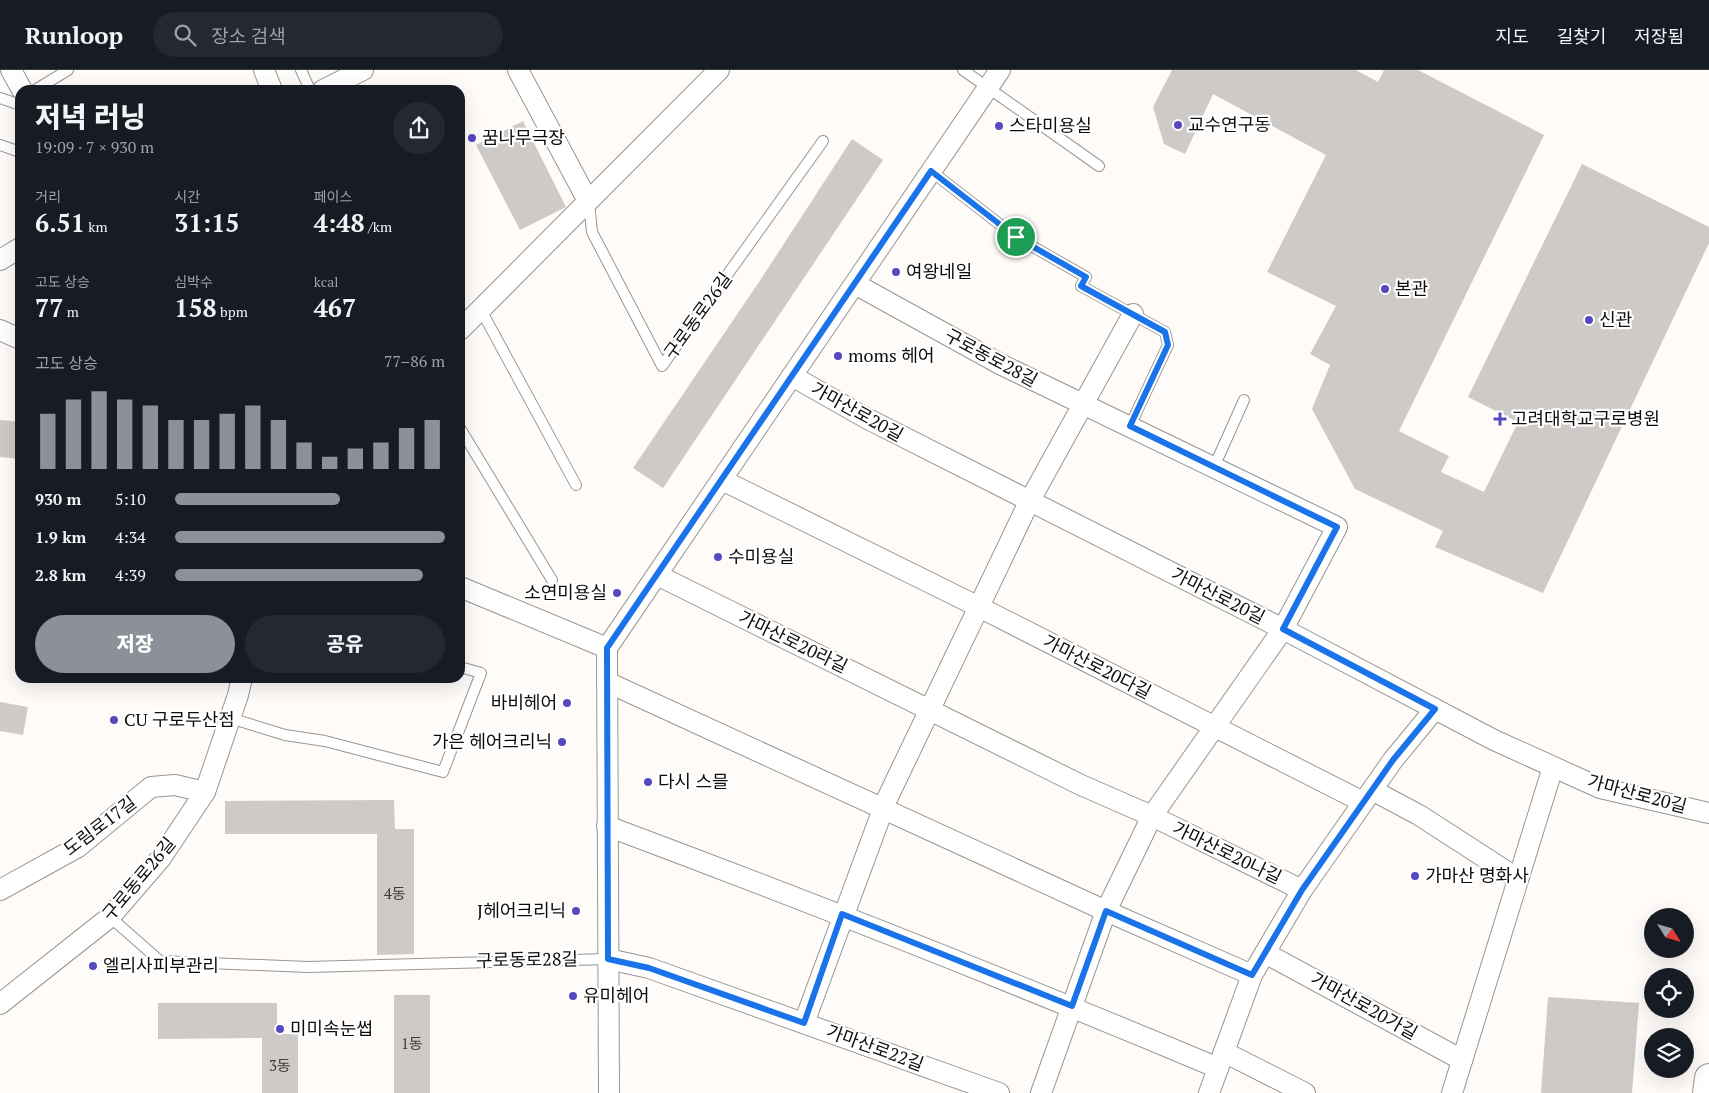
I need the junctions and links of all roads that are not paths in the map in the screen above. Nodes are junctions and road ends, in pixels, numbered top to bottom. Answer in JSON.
{"nodes":[{"id":1,"x":11,"y":70,"type":"edge"},
{"id":2,"x":68,"y":70,"type":"edge"},
{"id":3,"x":264,"y":70,"type":"edge"},
{"id":4,"x":301,"y":70,"type":"edge"},
{"id":5,"x":363,"y":70,"type":"edge"},
{"id":6,"x":518,"y":70,"type":"edge"},
{"id":7,"x":718,"y":70,"type":"edge"},
{"id":8,"x":962,"y":70,"type":"edge"},
{"id":9,"x":1000,"y":70,"type":"edge"},
{"id":10,"x":19,"y":85,"type":"edge"},
{"id":11,"x":43,"y":85,"type":"edge"},
{"id":12,"x":270,"y":85,"type":"edge"},
{"id":13,"x":308,"y":85,"type":"edge"},
{"id":14,"x":334,"y":85,"type":"edge"},
{"id":15,"x":989,"y":86,"type":"junction"},
{"id":16,"x":0,"y":98,"type":"edge"},
{"id":17,"x":15,"y":103,"type":"edge"},
{"id":18,"x":823,"y":141,"type":"dead end"},
{"id":19,"x":0,"y":145,"type":"edge"},
{"id":20,"x":15,"y":150,"type":"edge"},
{"id":21,"x":1099,"y":166,"type":"dead end"},
{"id":22,"x":931,"y":171,"type":"junction"},
{"id":23,"x":588,"y":201,"type":"junction"},
{"id":24,"x":15,"y":251,"type":"edge"},
{"id":25,"x":0,"y":260,"type":"edge"},
{"id":26,"x":855,"y":284,"type":"junction"},
{"id":27,"x":481,"y":310,"type":"junction"},
{"id":28,"x":1133,"y":314,"type":"junction"},
{"id":29,"x":465,"y":325,"type":"edge"},
{"id":30,"x":0,"y":330,"type":"edge"},
{"id":31,"x":15,"y":337,"type":"edge"},
{"id":32,"x":792,"y":376,"type":"junction"},
{"id":33,"x":1244,"y":400,"type":"dead end"},
{"id":34,"x":1085,"y":404,"type":"junction"},
{"id":35,"x":1130,"y":426,"type":"junction"},
{"id":36,"x":465,"y":436,"type":"edge"},
{"id":37,"x":1214,"y":467,"type":"junction"},
{"id":38,"x":722,"y":480,"type":"junction"},
{"id":39,"x":576,"y":485,"type":"dead end"},
{"id":40,"x":1029,"y":502,"type":"junction"},
{"id":41,"x":657,"y":575,"type":"junction"},
{"id":42,"x":552,"y":580,"type":"dead end"},
{"id":43,"x":465,"y":589,"type":"edge"},
{"id":44,"x":980,"y":607,"type":"junction"},
{"id":45,"x":1283,"y":629,"type":"junction"},
{"id":46,"x":607,"y":648,"type":"junction"},
{"id":47,"x":465,"y":668,"type":"edge"},
{"id":48,"x":608,"y":682,"type":"junction"},
{"id":49,"x":240,"y":683,"type":"edge"},
{"id":50,"x":930,"y":709,"type":"junction"},
{"id":51,"x":1435,"y":709,"type":"junction"},
{"id":52,"x":230,"y":718,"type":"junction"},
{"id":53,"x":1214,"y":727,"type":"junction"},
{"id":54,"x":1553,"y":767,"type":"junction"},
{"id":55,"x":205,"y":792,"type":"junction"},
{"id":56,"x":1368,"y":796,"type":"junction"},
{"id":57,"x":883,"y":809,"type":"junction"},
{"id":58,"x":1709,"y":813,"type":"edge"},
{"id":59,"x":1152,"y":816,"type":"junction"},
{"id":60,"x":607,"y":826,"type":"junction"},
{"id":61,"x":1518,"y":879,"type":"junction"},
{"id":62,"x":0,"y":890,"type":"edge"},
{"id":63,"x":1302,"y":890,"type":"junction"},
{"id":64,"x":1106,"y":911,"type":"junction"},
{"id":65,"x":842,"y":914,"type":"junction"},
{"id":66,"x":110,"y":917,"type":"junction"},
{"id":67,"x":1265,"y":953,"type":"junction"},
{"id":68,"x":608,"y":959,"type":"junction"},
{"id":69,"x":1252,"y":975,"type":"junction"},
{"id":70,"x":0,"y":1004,"type":"edge"},
{"id":71,"x":1072,"y":1006,"type":"junction"},
{"id":72,"x":804,"y":1023,"type":"junction"},
{"id":73,"x":1221,"y":1060,"type":"junction"},
{"id":74,"x":1462,"y":1060,"type":"junction"},
{"id":75,"x":1709,"y":1078,"type":"edge"},
{"id":76,"x":609,"y":1093,"type":"edge"},
{"id":77,"x":998,"y":1093,"type":"edge"},
{"id":78,"x":1041,"y":1093,"type":"edge"},
{"id":79,"x":1209,"y":1093,"type":"edge"},
{"id":80,"x":1305,"y":1093,"type":"edge"},
{"id":81,"x":1452,"y":1093,"type":"edge"},
{"id":82,"x":1707,"y":1093,"type":"edge"}],
"edges":[{"from":1,"to":10,"type":"street"},
{"from":2,"to":11,"type":"lane"},
{"from":3,"to":12,"type":"street"},
{"from":4,"to":13,"type":"lane"},
{"from":5,"to":14,"type":"street"},
{"from":6,"to":23,"type":"street"},
{"from":7,"to":23,"type":"street"},
{"from":8,"to":15,"type":"lane"},
{"from":9,"to":15,"type":"street"},
{"from":15,"to":21,"type":"lane"},
{"from":15,"to":22,"type":"street"},
{"from":16,"to":17,"type":"lane"},
{"from":18,"to":23,"type":"lane","name":"구로동로26길"},
{"from":19,"to":20,"type":"lane"},
{"from":22,"to":26,"type":"street"},
{"from":22,"to":28,"type":"lane"},
{"from":23,"to":27,"type":"street"},
{"from":24,"to":25,"type":"street"},
{"from":26,"to":32,"type":"street"},
{"from":26,"to":34,"type":"street","name":"구로동로28길"},
{"from":27,"to":29,"type":"street"},
{"from":27,"to":39,"type":"lane"},
{"from":28,"to":34,"type":"street"},
{"from":28,"to":35,"type":"lane"},
{"from":30,"to":31,"type":"street"},
{"from":32,"to":38,"type":"street"},
{"from":32,"to":40,"type":"street","name":"가마산로20길"},
{"from":33,"to":37,"type":"lane"},
{"from":34,"to":35,"type":"street","name":"구로동로28길"},
{"from":34,"to":40,"type":"street"},
{"from":35,"to":37,"type":"street","name":"구로동로28길"},
{"from":36,"to":42,"type":"lane"},
{"from":37,"to":45,"type":"street","name":"구로동로28길"},
{"from":38,"to":41,"type":"street"},
{"from":38,"to":44,"type":"street"},
{"from":40,"to":44,"type":"street"},
{"from":40,"to":45,"type":"street","name":"가마산로20길"},
{"from":41,"to":46,"type":"street"},
{"from":41,"to":50,"type":"street","name":"가마산로20라길"},
{"from":43,"to":46,"type":"street"},
{"from":44,"to":50,"type":"street"},
{"from":44,"to":53,"type":"street","name":"가마산로20다길"},
{"from":45,"to":51,"type":"street","name":"가마산로20길"},
{"from":45,"to":53,"type":"street"},
{"from":46,"to":48,"type":"street"},
{"from":47,"to":52,"type":"lane"},
{"from":48,"to":57,"type":"street"},
{"from":48,"to":60,"type":"street"},
{"from":49,"to":52,"type":"street","name":"구로동로26길"},
{"from":50,"to":57,"type":"street"},
{"from":50,"to":59,"type":"street"},
{"from":51,"to":54,"type":"street","name":"가마산로20길"},
{"from":51,"to":56,"type":"street","name":"가마산로20나길"},
{"from":52,"to":55,"type":"street","name":"구로동로26길"},
{"from":53,"to":56,"type":"street"},
{"from":53,"to":59,"type":"street"},
{"from":54,"to":58,"type":"street","name":"가마산로20길"},
{"from":54,"to":61,"type":"street"},
{"from":55,"to":62,"type":"street","name":"도림로17길"},
{"from":55,"to":66,"type":"street","name":"구로동로26길"},
{"from":56,"to":61,"type":"street"},
{"from":56,"to":63,"type":"street","name":"가마산로20나길"},
{"from":57,"to":64,"type":"street"},
{"from":57,"to":65,"type":"street"},
{"from":59,"to":63,"type":"street","name":"가마산로20나길"},
{"from":59,"to":64,"type":"street"},
{"from":60,"to":65,"type":"street"},
{"from":60,"to":68,"type":"street"},
{"from":61,"to":74,"type":"street"},
{"from":63,"to":67,"type":"street","name":"가마산로20나길"},
{"from":64,"to":69,"type":"street"},
{"from":64,"to":71,"type":"street"},
{"from":65,"to":71,"type":"street"},
{"from":65,"to":72,"type":"street"},
{"from":66,"to":68,"type":"lane","name":"구로동로28길"},
{"from":66,"to":70,"type":"street","name":"구로동로26길"},
{"from":67,"to":69,"type":"street","name":"가마산로20나길"},
{"from":67,"to":74,"type":"street","name":"가마산로20가길"},
{"from":68,"to":72,"type":"street","name":"가마산로22길"},
{"from":68,"to":76,"type":"street"},
{"from":69,"to":73,"type":"street","name":"가마산로20나길"},
{"from":71,"to":73,"type":"street"},
{"from":71,"to":78,"type":"street"},
{"from":72,"to":77,"type":"street","name":"가마산로22길"},
{"from":73,"to":79,"type":"street","name":"가마산로20나길"},
{"from":73,"to":80,"type":"street"},
{"from":74,"to":81,"type":"street"},
{"from":75,"to":82,"type":"main road"}]}
